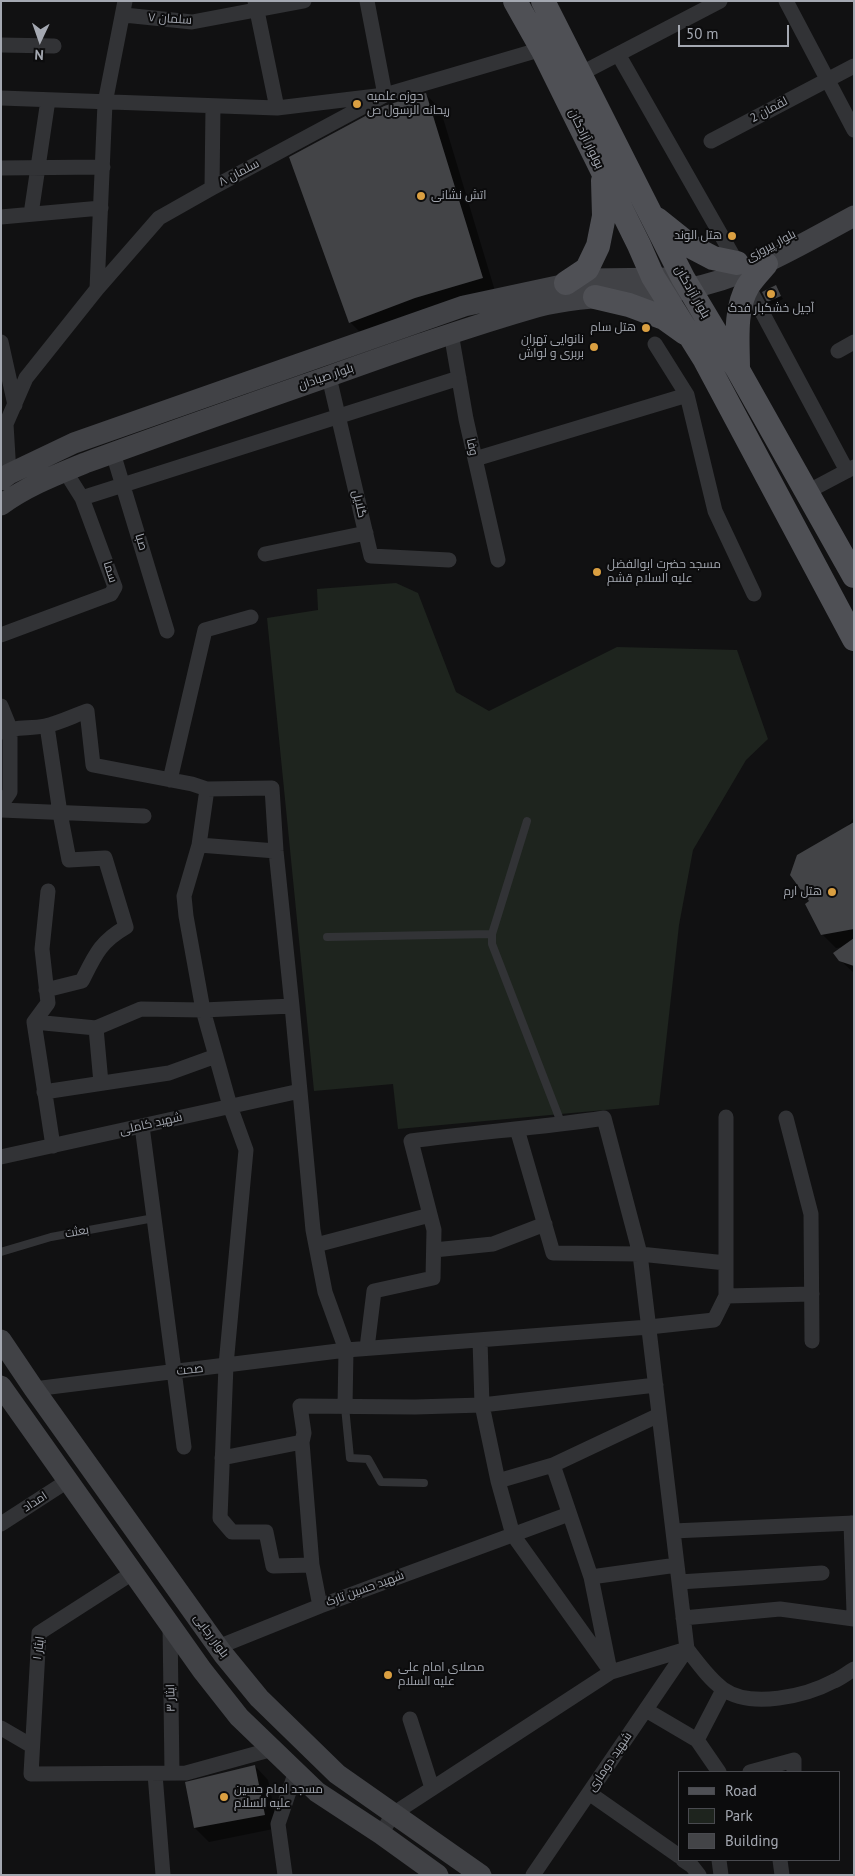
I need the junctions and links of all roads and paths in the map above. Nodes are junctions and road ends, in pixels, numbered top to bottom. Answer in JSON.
{"nodes":[{"id":1,"x":304,"y":1,"type":"edge"},
{"id":2,"x":367,"y":1,"type":"edge"},
{"id":3,"x":516,"y":1,"type":"edge"},
{"id":4,"x":543,"y":1,"type":"edge"},
{"id":5,"x":720,"y":1,"type":"edge"},
{"id":6,"x":786,"y":1,"type":"edge"},
{"id":7,"x":256,"y":5,"type":"edge"},
{"id":8,"x":124,"y":8,"type":"edge"},
{"id":9,"x":1,"y":45,"type":"edge"},
{"id":10,"x":54,"y":46,"type":"dead end"},
{"id":11,"x":542,"y":50,"type":"junction"},
{"id":12,"x":618,"y":54,"type":"junction"},
{"id":13,"x":854,"y":66,"type":"edge"},
{"id":14,"x":580,"y":74,"type":"junction"},
{"id":15,"x":827,"y":80,"type":"junction"},
{"id":16,"x":385,"y":95,"type":"junction"},
{"id":17,"x":1,"y":98,"type":"edge"},
{"id":18,"x":48,"y":100,"type":"junction"},
{"id":19,"x":106,"y":103,"type":"junction"},
{"id":20,"x":213,"y":106,"type":"junction"},
{"id":21,"x":277,"y":108,"type":"junction"},
{"id":22,"x":854,"y":130,"type":"edge"},
{"id":23,"x":711,"y":141,"type":"dead end"},
{"id":24,"x":38,"y":167,"type":"junction"},
{"id":25,"x":103,"y":167,"type":"junction"},
{"id":26,"x":1,"y":168,"type":"edge"},
{"id":27,"x":602,"y":172,"type":"junction"},
{"id":28,"x":212,"y":188,"type":"junction"},
{"id":29,"x":854,"y":201,"type":"edge"},
{"id":30,"x":101,"y":208,"type":"junction"},
{"id":31,"x":31,"y":214,"type":"junction"},
{"id":32,"x":651,"y":214,"type":"junction"},
{"id":33,"x":854,"y":216,"type":"edge"},
{"id":34,"x":1,"y":217,"type":"edge"},
{"id":35,"x":737,"y":263,"type":"junction"},
{"id":36,"x":766,"y":264,"type":"junction"},
{"id":37,"x":686,"y":283,"type":"junction"},
{"id":38,"x":566,"y":284,"type":"junction"},
{"id":39,"x":658,"y":285,"type":"junction"},
{"id":40,"x":748,"y":286,"type":"junction"},
{"id":41,"x":97,"y":289,"type":"junction"},
{"id":42,"x":594,"y":296,"type":"junction"},
{"id":43,"x":464,"y":306,"type":"junction"},
{"id":44,"x":461,"y":330,"type":"junction"},
{"id":45,"x":691,"y":338,"type":"junction"},
{"id":46,"x":1,"y":342,"type":"edge"},
{"id":47,"x":854,"y":342,"type":"edge"},
{"id":48,"x":655,"y":344,"type":"dead end"},
{"id":49,"x":838,"y":351,"type":"dead end"},
{"id":50,"x":738,"y":370,"type":"junction"},
{"id":51,"x":328,"y":377,"type":"junction"},
{"id":52,"x":459,"y":378,"type":"junction"},
{"id":53,"x":687,"y":395,"type":"junction"},
{"id":54,"x":14,"y":405,"type":"junction"},
{"id":55,"x":338,"y":417,"type":"junction"},
{"id":56,"x":113,"y":453,"type":"junction"},
{"id":57,"x":475,"y":459,"type":"junction"},
{"id":58,"x":850,"y":469,"type":"edge"},
{"id":59,"x":65,"y":471,"type":"junction"},
{"id":60,"x":5,"y":477,"type":"edge"},
{"id":61,"x":124,"y":484,"type":"junction"},
{"id":62,"x":807,"y":492,"type":"junction"},
{"id":63,"x":82,"y":498,"type":"junction"},
{"id":64,"x":1,"y":505,"type":"edge"},
{"id":65,"x":366,"y":533,"type":"junction"},
{"id":66,"x":265,"y":554,"type":"dead end"},
{"id":67,"x":449,"y":560,"type":"dead end"},
{"id":68,"x":498,"y":560,"type":"dead end"},
{"id":69,"x":854,"y":576,"type":"edge"},
{"id":70,"x":754,"y":594,"type":"dead end"},
{"id":71,"x":848,"y":612,"type":"edge"},
{"id":72,"x":251,"y":617,"type":"dead end"},
{"id":73,"x":167,"y":631,"type":"dead end"},
{"id":74,"x":1,"y":635,"type":"edge"},
{"id":75,"x":854,"y":639,"type":"edge"},
{"id":76,"x":1,"y":706,"type":"edge"},
{"id":77,"x":47,"y":726,"type":"junction"},
{"id":78,"x":6,"y":730,"type":"edge"},
{"id":79,"x":170,"y":780,"type":"junction"},
{"id":80,"x":207,"y":789,"type":"junction"},
{"id":81,"x":1,"y":804,"type":"edge"},
{"id":82,"x":1,"y":810,"type":"edge"},
{"id":83,"x":60,"y":813,"type":"junction"},
{"id":84,"x":144,"y":816,"type":"dead end"},
{"id":85,"x":526,"y":821,"type":"dead end"},
{"id":86,"x":199,"y":845,"type":"junction"},
{"id":87,"x":276,"y":851,"type":"junction"},
{"id":88,"x":48,"y":891,"type":"dead end"},
{"id":89,"x":492,"y":934,"type":"junction"},
{"id":90,"x":327,"y":937,"type":"dead end"},
{"id":91,"x":46,"y":990,"type":"junction"},
{"id":92,"x":292,"y":1006,"type":"junction"},
{"id":93,"x":203,"y":1010,"type":"junction"},
{"id":94,"x":34,"y":1022,"type":"junction"},
{"id":95,"x":96,"y":1028,"type":"junction"},
{"id":96,"x":216,"y":1056,"type":"junction"},
{"id":97,"x":101,"y":1083,"type":"junction"},
{"id":98,"x":300,"y":1091,"type":"junction"},
{"id":99,"x":44,"y":1092,"type":"junction"},
{"id":100,"x":230,"y":1106,"type":"junction"},
{"id":101,"x":726,"y":1117,"type":"dead end"},
{"id":102,"x":786,"y":1118,"type":"dead end"},
{"id":103,"x":562,"y":1125,"type":"junction"},
{"id":104,"x":142,"y":1126,"type":"junction"},
{"id":105,"x":517,"y":1129,"type":"junction"},
{"id":106,"x":53,"y":1146,"type":"junction"},
{"id":107,"x":1,"y":1157,"type":"edge"},
{"id":108,"x":430,"y":1215,"type":"junction"},
{"id":109,"x":154,"y":1218,"type":"junction"},
{"id":110,"x":545,"y":1224,"type":"junction"},
{"id":111,"x":316,"y":1245,"type":"junction"},
{"id":112,"x":434,"y":1250,"type":"junction"},
{"id":113,"x":1,"y":1252,"type":"edge"},
{"id":114,"x":640,"y":1254,"type":"junction"},
{"id":115,"x":726,"y":1263,"type":"junction"},
{"id":116,"x":812,"y":1294,"type":"junction"},
{"id":117,"x":726,"y":1296,"type":"junction"},
{"id":118,"x":649,"y":1327,"type":"junction"},
{"id":119,"x":1,"y":1340,"type":"edge"},
{"id":120,"x":480,"y":1340,"type":"junction"},
{"id":121,"x":812,"y":1341,"type":"dead end"},
{"id":122,"x":368,"y":1348,"type":"junction"},
{"id":123,"x":346,"y":1350,"type":"junction"},
{"id":124,"x":226,"y":1365,"type":"junction"},
{"id":125,"x":174,"y":1372,"type":"junction"},
{"id":126,"x":656,"y":1385,"type":"junction"},
{"id":127,"x":1,"y":1386,"type":"edge"},
{"id":128,"x":34,"y":1389,"type":"junction"},
{"id":129,"x":482,"y":1405,"type":"junction"},
{"id":130,"x":345,"y":1407,"type":"junction"},
{"id":131,"x":659,"y":1415,"type":"junction"},
{"id":132,"x":302,"y":1442,"type":"junction"},
{"id":133,"x":184,"y":1447,"type":"dead end"},
{"id":134,"x":222,"y":1458,"type":"junction"},
{"id":135,"x":553,"y":1465,"type":"junction"},
{"id":136,"x":90,"y":1467,"type":"junction"},
{"id":137,"x":69,"y":1480,"type":"junction"},
{"id":138,"x":498,"y":1481,"type":"junction"},
{"id":139,"x":424,"y":1483,"type":"dead end"},
{"id":140,"x":570,"y":1514,"type":"junction"},
{"id":141,"x":852,"y":1523,"type":"edge"},
{"id":142,"x":1,"y":1524,"type":"edge"},
{"id":143,"x":673,"y":1531,"type":"junction"},
{"id":144,"x":513,"y":1535,"type":"junction"},
{"id":145,"x":312,"y":1565,"type":"junction"},
{"id":146,"x":677,"y":1565,"type":"junction"},
{"id":147,"x":134,"y":1572,"type":"junction"},
{"id":148,"x":822,"y":1573,"type":"dead end"},
{"id":149,"x":591,"y":1577,"type":"junction"},
{"id":150,"x":679,"y":1582,"type":"junction"},
{"id":151,"x":320,"y":1606,"type":"junction"},
{"id":152,"x":854,"y":1613,"type":"edge"},
{"id":153,"x":683,"y":1618,"type":"junction"},
{"id":154,"x":854,"y":1619,"type":"edge"},
{"id":155,"x":170,"y":1623,"type":"junction"},
{"id":156,"x":218,"y":1647,"type":"junction"},
{"id":157,"x":687,"y":1649,"type":"junction"},
{"id":158,"x":854,"y":1669,"type":"edge"},
{"id":159,"x":610,"y":1672,"type":"junction"},
{"id":160,"x":724,"y":1690,"type":"junction"},
{"id":161,"x":646,"y":1710,"type":"junction"},
{"id":162,"x":410,"y":1719,"type":"dead end"},
{"id":163,"x":1,"y":1728,"type":"edge"},
{"id":164,"x":697,"y":1740,"type":"junction"},
{"id":165,"x":32,"y":1746,"type":"junction"},
{"id":166,"x":273,"y":1750,"type":"junction"},
{"id":167,"x":296,"y":1771,"type":"junction"},
{"id":168,"x":718,"y":1771,"type":"edge"},
{"id":169,"x":754,"y":1771,"type":"edge"},
{"id":170,"x":794,"y":1771,"type":"edge"},
{"id":171,"x":172,"y":1773,"type":"junction"},
{"id":172,"x":155,"y":1774,"type":"junction"},
{"id":173,"x":432,"y":1788,"type":"junction"},
{"id":174,"x":589,"y":1793,"type":"junction"},
{"id":175,"x":393,"y":1814,"type":"junction"},
{"id":176,"x":381,"y":1834,"type":"junction"},
{"id":177,"x":678,"y":1855,"type":"edge"},
{"id":178,"x":684,"y":1861,"type":"edge"},
{"id":179,"x":719,"y":1861,"type":"edge"},
{"id":180,"x":780,"y":1861,"type":"edge"},
{"id":181,"x":164,"y":1875,"type":"edge"},
{"id":182,"x":284,"y":1875,"type":"edge"},
{"id":183,"x":438,"y":1875,"type":"edge"},
{"id":184,"x":481,"y":1875,"type":"edge"},
{"id":185,"x":533,"y":1875,"type":"edge"},
{"id":186,"x":699,"y":1875,"type":"edge"},
{"id":187,"x":721,"y":1875,"type":"edge"},
{"id":188,"x":782,"y":1875,"type":"edge"}],
"edges":[{"from":1,"to":7,"type":"street","name":"سلمان ۷"},
{"from":2,"to":16,"type":"street"},
{"from":3,"to":11,"type":"main road","name":"بولوار آزادگان"},
{"from":4,"to":14,"type":"main road","name":"بلوار آزادگان"},
{"from":5,"to":12,"type":"street"},
{"from":6,"to":15,"type":"street"},
{"from":7,"to":8,"type":"street","name":"سلمان ۷"},
{"from":7,"to":21,"type":"street"},
{"from":8,"to":19,"type":"street"},
{"from":9,"to":10,"type":"street"},
{"from":11,"to":16,"type":"street","name":"سلمان ۸"},
{"from":11,"to":27,"type":"main road","name":"بولوار آزادگان"},
{"from":12,"to":14,"type":"street"},
{"from":12,"to":35,"type":"street"},
{"from":13,"to":15,"type":"street","name":"لقمان 2"},
{"from":14,"to":32,"type":"main road","name":"بلوار آزادگان"},
{"from":15,"to":22,"type":"street"},
{"from":15,"to":23,"type":"street","name":"لقمان 2"},
{"from":16,"to":21,"type":"street"},
{"from":16,"to":28,"type":"street","name":"سلمان ۸"},
{"from":17,"to":18,"type":"street"},
{"from":18,"to":19,"type":"street"},
{"from":18,"to":24,"type":"street"},
{"from":19,"to":20,"type":"street"},
{"from":19,"to":25,"type":"street"},
{"from":20,"to":21,"type":"street"},
{"from":20,"to":28,"type":"street"},
{"from":24,"to":25,"type":"street"},
{"from":24,"to":26,"type":"street"},
{"from":24,"to":31,"type":"street"},
{"from":25,"to":30,"type":"street"},
{"from":27,"to":38,"type":"main road"},
{"from":27,"to":39,"type":"main road","name":"بولوار آزادگان"},
{"from":28,"to":41,"type":"street","name":"سلمان ۸"},
{"from":29,"to":35,"type":"main road","name":"بلوار پیروزی"},
{"from":30,"to":31,"type":"street"},
{"from":30,"to":41,"type":"street"},
{"from":31,"to":34,"type":"street"},
{"from":32,"to":35,"type":"main road"},
{"from":32,"to":37,"type":"main road","name":"بلوار آزادگان"},
{"from":33,"to":36,"type":"main road","name":"بلوار پیروزی"},
{"from":35,"to":37,"type":"main road","name":"بلوار پیروزی"},
{"from":36,"to":37,"type":"main road","name":"بلوار پیروزی"},
{"from":36,"to":40,"type":"main road"},
{"from":37,"to":39,"type":"main road"},
{"from":37,"to":50,"type":"main road","name":"بلوار آزادگان"},
{"from":38,"to":39,"type":"main road","name":"بلوار صیادان"},
{"from":38,"to":43,"type":"main road","name":"بلوار صیادان"},
{"from":39,"to":42,"type":"main road","name":"بلوار صیادان"},
{"from":39,"to":45,"type":"main road","name":"بلوار آزادگان"},
{"from":40,"to":50,"type":"main road"},
{"from":40,"to":58,"type":"street"},
{"from":41,"to":54,"type":"street","name":"سلمان ۸"},
{"from":42,"to":44,"type":"main road","name":"بلوار صیادان"},
{"from":42,"to":45,"type":"main road"},
{"from":43,"to":44,"type":"main road"},
{"from":43,"to":60,"type":"main road","name":"بلوار صیادان"},
{"from":44,"to":51,"type":"main road","name":"بلوار صیادان"},
{"from":44,"to":52,"type":"street","name":"وفا"},
{"from":45,"to":71,"type":"main road","name":"بلوار آزادگان"},
{"from":46,"to":54,"type":"street"},
{"from":47,"to":49,"type":"street"},
{"from":48,"to":53,"type":"street"},
{"from":50,"to":62,"type":"main road","name":"بلوار آزادگان"},
{"from":51,"to":55,"type":"street","name":"گلایل"},
{"from":51,"to":56,"type":"main road","name":"بلوار صیادان"},
{"from":52,"to":55,"type":"street"},
{"from":52,"to":57,"type":"street","name":"وفا"},
{"from":53,"to":57,"type":"street"},
{"from":53,"to":70,"type":"street"},
{"from":54,"to":60,"type":"street","name":"سلمان ۸"},
{"from":55,"to":61,"type":"street"},
{"from":55,"to":65,"type":"street","name":"گلایل"},
{"from":56,"to":59,"type":"main road","name":"بلوار صیادان"},
{"from":56,"to":61,"type":"street","name":"صبا"},
{"from":57,"to":68,"type":"street","name":"وفا"},
{"from":58,"to":62,"type":"street"},
{"from":59,"to":63,"type":"street","name":"سما"},
{"from":59,"to":64,"type":"main road","name":"بلوار صیادان"},
{"from":61,"to":63,"type":"street"},
{"from":61,"to":73,"type":"street","name":"صبا"},
{"from":62,"to":69,"type":"main road","name":"بلوار آزادگان"},
{"from":63,"to":74,"type":"street","name":"سما"},
{"from":65,"to":66,"type":"street"},
{"from":65,"to":67,"type":"street","name":"گلایل"},
{"from":71,"to":75,"type":"main road","name":"بلوار آزادگان"},
{"from":72,"to":79,"type":"street"},
{"from":76,"to":78,"type":"street"},
{"from":77,"to":78,"type":"street"},
{"from":77,"to":79,"type":"street"},
{"from":77,"to":83,"type":"street"},
{"from":78,"to":81,"type":"street"},
{"from":79,"to":80,"type":"street"},
{"from":80,"to":86,"type":"street"},
{"from":80,"to":87,"type":"street"},
{"from":82,"to":83,"type":"street"},
{"from":83,"to":84,"type":"street"},
{"from":83,"to":91,"type":"street"},
{"from":85,"to":89,"type":"lane"},
{"from":86,"to":87,"type":"street"},
{"from":86,"to":93,"type":"street"},
{"from":87,"to":92,"type":"street"},
{"from":88,"to":91,"type":"street"},
{"from":89,"to":90,"type":"lane"},
{"from":89,"to":103,"type":"lane"},
{"from":91,"to":94,"type":"street"},
{"from":92,"to":93,"type":"street"},
{"from":92,"to":98,"type":"street"},
{"from":93,"to":95,"type":"street"},
{"from":93,"to":96,"type":"street"},
{"from":94,"to":95,"type":"street"},
{"from":94,"to":99,"type":"street"},
{"from":95,"to":97,"type":"street"},
{"from":96,"to":97,"type":"street"},
{"from":96,"to":100,"type":"street"},
{"from":97,"to":99,"type":"street"},
{"from":98,"to":100,"type":"street","name":"شهید کاملی"},
{"from":98,"to":111,"type":"street"},
{"from":99,"to":106,"type":"street"},
{"from":100,"to":104,"type":"street","name":"شهید کاملی"},
{"from":100,"to":124,"type":"street"},
{"from":101,"to":115,"type":"street"},
{"from":102,"to":116,"type":"street"},
{"from":103,"to":105,"type":"street"},
{"from":103,"to":114,"type":"street"},
{"from":104,"to":106,"type":"street","name":"شهید کاملی"},
{"from":104,"to":109,"type":"street"},
{"from":105,"to":108,"type":"street"},
{"from":105,"to":110,"type":"street"},
{"from":106,"to":107,"type":"street","name":"شهید کاملی"},
{"from":108,"to":111,"type":"street"},
{"from":108,"to":112,"type":"street"},
{"from":109,"to":113,"type":"lane","name":"بعثت"},
{"from":109,"to":125,"type":"street"},
{"from":110,"to":112,"type":"street"},
{"from":110,"to":114,"type":"street"},
{"from":111,"to":123,"type":"street"},
{"from":112,"to":122,"type":"street"},
{"from":114,"to":115,"type":"street"},
{"from":114,"to":118,"type":"street"},
{"from":115,"to":117,"type":"street"},
{"from":116,"to":117,"type":"street"},
{"from":116,"to":121,"type":"street"},
{"from":117,"to":118,"type":"street","name":"صحت"},
{"from":118,"to":120,"type":"street","name":"صحت"},
{"from":118,"to":126,"type":"street"},
{"from":119,"to":128,"type":"main road","name":"بلوار رجایی"},
{"from":120,"to":122,"type":"street","name":"صحت"},
{"from":120,"to":129,"type":"street"},
{"from":122,"to":123,"type":"street","name":"صحت"},
{"from":123,"to":124,"type":"street","name":"صحت"},
{"from":123,"to":130,"type":"street"},
{"from":124,"to":125,"type":"street","name":"صحت"},
{"from":124,"to":134,"type":"street"},
{"from":125,"to":128,"type":"street","name":"صحت"},
{"from":125,"to":133,"type":"street"},
{"from":126,"to":129,"type":"street"},
{"from":126,"to":131,"type":"street"},
{"from":127,"to":137,"type":"main road","name":"بلوار رجایی"},
{"from":128,"to":136,"type":"main road","name":"بلوار رجایی"},
{"from":129,"to":130,"type":"street"},
{"from":129,"to":138,"type":"street"},
{"from":130,"to":132,"type":"street"},
{"from":130,"to":139,"type":"lane"},
{"from":131,"to":135,"type":"street"},
{"from":131,"to":143,"type":"street"},
{"from":132,"to":134,"type":"street"},
{"from":132,"to":145,"type":"street"},
{"from":134,"to":145,"type":"street"},
{"from":135,"to":138,"type":"street"},
{"from":135,"to":140,"type":"street"},
{"from":136,"to":137,"type":"main road"},
{"from":136,"to":156,"type":"main road","name":"بلوار رجایی"},
{"from":137,"to":142,"type":"street","name":"امداد"},
{"from":137,"to":147,"type":"main road","name":"بلوار رجایی"},
{"from":138,"to":144,"type":"street"},
{"from":140,"to":144,"type":"street","name":"شهید حسین تارک"},
{"from":140,"to":149,"type":"street"},
{"from":141,"to":143,"type":"street"},
{"from":141,"to":152,"type":"street"},
{"from":143,"to":146,"type":"street"},
{"from":144,"to":151,"type":"street","name":"شهید حسین تارک"},
{"from":144,"to":159,"type":"street"},
{"from":145,"to":151,"type":"street"},
{"from":146,"to":149,"type":"street"},
{"from":146,"to":150,"type":"street"},
{"from":147,"to":155,"type":"main road","name":"بلوار رجایی"},
{"from":147,"to":165,"type":"street","name":"ایثار ۱"},
{"from":148,"to":150,"type":"street"},
{"from":149,"to":159,"type":"street"},
{"from":150,"to":153,"type":"street"},
{"from":151,"to":156,"type":"street","name":"شهید حسین تارک"},
{"from":153,"to":154,"type":"street"},
{"from":153,"to":157,"type":"street"},
{"from":155,"to":166,"type":"main road","name":"بلوار رجایی"},
{"from":155,"to":171,"type":"street","name":"ایثار ۳"},
{"from":156,"to":175,"type":"main road","name":"بلوار رجایی"},
{"from":157,"to":159,"type":"street"},
{"from":157,"to":160,"type":"street"},
{"from":157,"to":161,"type":"street","name":"شهید دوماری"},
{"from":158,"to":160,"type":"street"},
{"from":159,"to":173,"type":"street"},
{"from":160,"to":164,"type":"street"},
{"from":161,"to":164,"type":"street"},
{"from":161,"to":174,"type":"street","name":"شهید دوماری"},
{"from":162,"to":173,"type":"street"},
{"from":163,"to":165,"type":"street"},
{"from":164,"to":168,"type":"street"},
{"from":165,"to":172,"type":"street","name":"ایثار ۱"},
{"from":166,"to":167,"type":"main road","name":"بلوار رجایی"},
{"from":166,"to":171,"type":"street"},
{"from":167,"to":176,"type":"main road","name":"بلوار رجایی"},
{"from":167,"to":182,"type":"street"},
{"from":169,"to":170,"type":"street"},
{"from":171,"to":172,"type":"street"},
{"from":172,"to":181,"type":"street"},
{"from":173,"to":175,"type":"street"},
{"from":174,"to":177,"type":"street"},
{"from":174,"to":185,"type":"street","name":"شهید دوماری"},
{"from":175,"to":176,"type":"street"},
{"from":175,"to":184,"type":"main road","name":"بلوار رجایی"},
{"from":176,"to":183,"type":"main road","name":"بلوار رجایی"},
{"from":178,"to":186,"type":"street"},
{"from":179,"to":187,"type":"street"},
{"from":180,"to":188,"type":"street"}]}
